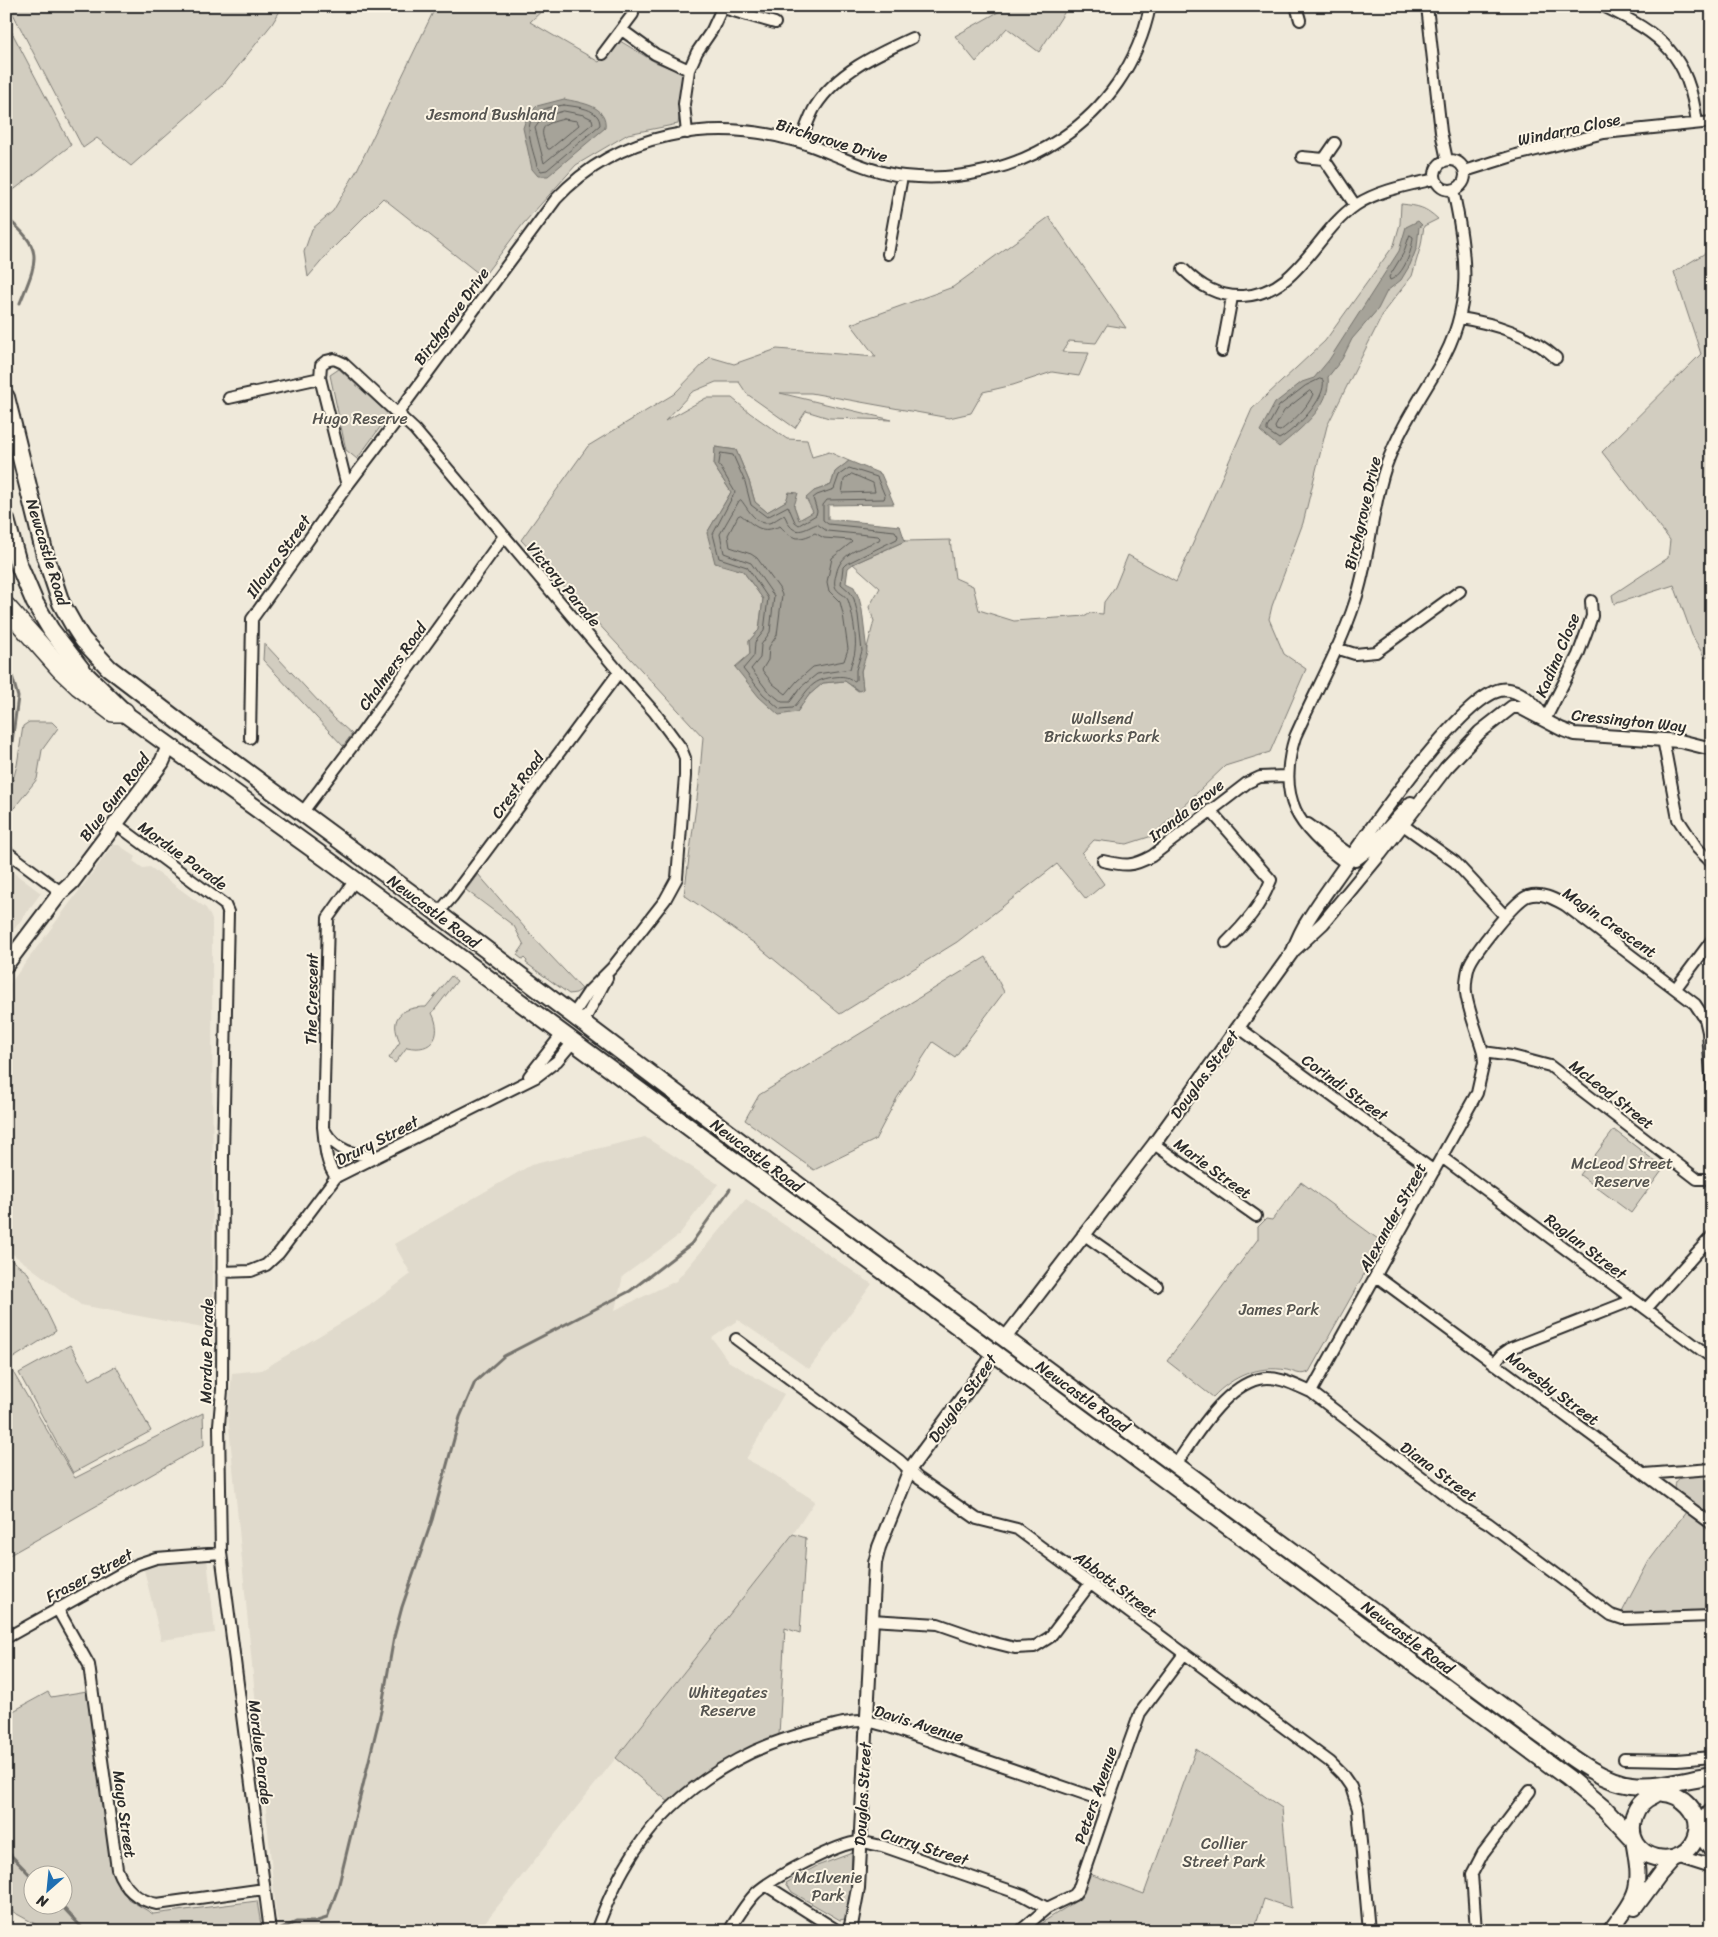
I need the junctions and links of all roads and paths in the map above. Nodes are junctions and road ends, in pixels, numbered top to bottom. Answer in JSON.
{"nodes":[{"id":1,"x":1150,"y":6,"type":"edge"},
{"id":2,"x":1296,"y":6,"type":"edge"},
{"id":3,"x":1427,"y":6,"type":"edge"},
{"id":4,"x":1603,"y":6,"type":"edge"},
{"id":5,"x":723,"y":7,"type":"edge"},
{"id":6,"x":633,"y":14,"type":"dead end"},
{"id":7,"x":1300,"y":20,"type":"dead end"},
{"id":8,"x":775,"y":23,"type":"dead end"},
{"id":9,"x":622,"y":30,"type":"junction"},
{"id":10,"x":912,"y":38,"type":"dead end"},
{"id":11,"x":603,"y":54,"type":"dead end"},
{"id":12,"x":688,"y":70,"type":"junction"},
{"id":13,"x":1712,"y":122,"type":"edge"},
{"id":14,"x":1697,"y":123,"type":"junction"},
{"id":15,"x":687,"y":133,"type":"junction"},
{"id":16,"x":800,"y":142,"type":"junction"},
{"id":17,"x":1335,"y":143,"type":"dead end"},
{"id":18,"x":1302,"y":157,"type":"dead end"},
{"id":19,"x":1324,"y":159,"type":"junction"},
{"id":20,"x":1447,"y":160,"type":"junction"},
{"id":21,"x":1465,"y":171,"type":"junction"},
{"id":22,"x":902,"y":176,"type":"junction"},
{"id":23,"x":1435,"y":179,"type":"junction"},
{"id":24,"x":1453,"y":190,"type":"junction"},
{"id":25,"x":1355,"y":205,"type":"junction"},
{"id":26,"x":888,"y":254,"type":"dead end"},
{"id":27,"x":1183,"y":269,"type":"dead end"},
{"id":28,"x":1232,"y":297,"type":"junction"},
{"id":29,"x":1460,"y":318,"type":"junction"},
{"id":30,"x":1222,"y":351,"type":"dead end"},
{"id":31,"x":1556,"y":358,"type":"dead end"},
{"id":32,"x":320,"y":378,"type":"junction"},
{"id":33,"x":6,"y":397,"type":"edge"},
{"id":34,"x":228,"y":398,"type":"dead end"},
{"id":35,"x":400,"y":414,"type":"junction"},
{"id":36,"x":347,"y":486,"type":"junction"},
{"id":37,"x":6,"y":520,"type":"edge"},
{"id":38,"x":504,"y":536,"type":"junction"},
{"id":39,"x":1460,"y":591,"type":"dead end"},
{"id":40,"x":1591,"y":601,"type":"dead end"},
{"id":41,"x":6,"y":607,"type":"edge"},
{"id":42,"x":1336,"y":648,"type":"junction"},
{"id":43,"x":619,"y":672,"type":"junction"},
{"id":44,"x":124,"y":712,"type":"junction"},
{"id":45,"x":1545,"y":720,"type":"junction"},
{"id":46,"x":184,"y":726,"type":"junction"},
{"id":47,"x":250,"y":738,"type":"dead end"},
{"id":48,"x":1663,"y":739,"type":"junction"},
{"id":49,"x":169,"y":746,"type":"junction"},
{"id":50,"x":1712,"y":749,"type":"edge"},
{"id":51,"x":1446,"y":768,"type":"junction"},
{"id":52,"x":1287,"y":776,"type":"junction"},
{"id":53,"x":1210,"y":810,"type":"junction"},
{"id":54,"x":302,"y":813,"type":"junction"},
{"id":55,"x":116,"y":824,"type":"junction"},
{"id":56,"x":1403,"y":825,"type":"junction"},
{"id":57,"x":6,"y":851,"type":"edge"},
{"id":58,"x":1350,"y":861,"type":"junction"},
{"id":59,"x":1103,"y":862,"type":"dead end"},
{"id":60,"x":1712,"y":863,"type":"edge"},
{"id":61,"x":355,"y":880,"type":"junction"},
{"id":62,"x":61,"y":892,"type":"junction"},
{"id":63,"x":438,"y":913,"type":"junction"},
{"id":64,"x":1505,"y":916,"type":"junction"},
{"id":65,"x":1323,"y":923,"type":"junction"},
{"id":66,"x":1712,"y":940,"type":"edge"},
{"id":67,"x":1226,"y":943,"type":"dead end"},
{"id":68,"x":1293,"y":951,"type":"junction"},
{"id":69,"x":6,"y":965,"type":"edge"},
{"id":70,"x":1676,"y":988,"type":"junction"},
{"id":71,"x":578,"y":1019,"type":"junction"},
{"id":72,"x":1238,"y":1027,"type":"junction"},
{"id":73,"x":567,"y":1038,"type":"junction"},
{"id":74,"x":1483,"y":1052,"type":"junction"},
{"id":75,"x":1712,"y":1091,"type":"edge"},
{"id":76,"x":323,"y":1127,"type":"junction"},
{"id":77,"x":1154,"y":1144,"type":"junction"},
{"id":78,"x":377,"y":1157,"type":"junction"},
{"id":79,"x":1443,"y":1158,"type":"junction"},
{"id":80,"x":1434,"y":1171,"type":"junction"},
{"id":81,"x":336,"y":1177,"type":"junction"},
{"id":82,"x":1712,"y":1179,"type":"edge"},
{"id":83,"x":1256,"y":1216,"type":"dead end"},
{"id":84,"x":1083,"y":1234,"type":"junction"},
{"id":85,"x":1712,"y":1236,"type":"edge"},
{"id":86,"x":222,"y":1272,"type":"junction"},
{"id":87,"x":1376,"y":1276,"type":"junction"},
{"id":88,"x":1157,"y":1286,"type":"dead end"},
{"id":89,"x":1633,"y":1300,"type":"junction"},
{"id":90,"x":1646,"y":1309,"type":"junction"},
{"id":91,"x":1005,"y":1338,"type":"junction"},
{"id":92,"x":736,"y":1339,"type":"dead end"},
{"id":93,"x":995,"y":1353,"type":"junction"},
{"id":94,"x":1712,"y":1358,"type":"edge"},
{"id":95,"x":1494,"y":1364,"type":"junction"},
{"id":96,"x":1311,"y":1392,"type":"junction"},
{"id":97,"x":1176,"y":1464,"type":"junction"},
{"id":98,"x":910,"y":1469,"type":"junction"},
{"id":99,"x":1712,"y":1469,"type":"edge"},
{"id":100,"x":1644,"y":1474,"type":"junction"},
{"id":101,"x":1712,"y":1524,"type":"edge"},
{"id":102,"x":221,"y":1553,"type":"junction"},
{"id":103,"x":1090,"y":1584,"type":"junction"},
{"id":104,"x":57,"y":1608,"type":"junction"},
{"id":105,"x":1712,"y":1616,"type":"edge"},
{"id":106,"x":871,"y":1620,"type":"junction"},
{"id":107,"x":6,"y":1638,"type":"edge"},
{"id":108,"x":1184,"y":1654,"type":"junction"},
{"id":109,"x":866,"y":1721,"type":"junction"},
{"id":110,"x":1712,"y":1757,"type":"edge"},
{"id":111,"x":1624,"y":1759,"type":"dead end"},
{"id":112,"x":1712,"y":1775,"type":"edge"},
{"id":113,"x":1712,"y":1779,"type":"edge"},
{"id":114,"x":1530,"y":1791,"type":"dead end"},
{"id":115,"x":1658,"y":1791,"type":"junction"},
{"id":116,"x":1108,"y":1802,"type":"junction"},
{"id":117,"x":1712,"y":1812,"type":"edge"},
{"id":118,"x":1697,"y":1831,"type":"junction"},
{"id":119,"x":1632,"y":1839,"type":"junction"},
{"id":120,"x":860,"y":1842,"type":"junction"},
{"id":121,"x":1712,"y":1853,"type":"edge"},
{"id":122,"x":1676,"y":1857,"type":"junction"},
{"id":123,"x":1712,"y":1867,"type":"edge"},
{"id":124,"x":767,"y":1886,"type":"junction"},
{"id":125,"x":264,"y":1889,"type":"junction"},
{"id":126,"x":1047,"y":1908,"type":"junction"},
{"id":127,"x":269,"y":1927,"type":"edge"},
{"id":128,"x":596,"y":1931,"type":"edge"},
{"id":129,"x":729,"y":1931,"type":"edge"},
{"id":130,"x":838,"y":1931,"type":"edge"},
{"id":131,"x":850,"y":1931,"type":"edge"},
{"id":132,"x":1020,"y":1931,"type":"edge"},
{"id":133,"x":1370,"y":1931,"type":"edge"},
{"id":134,"x":1476,"y":1931,"type":"edge"},
{"id":135,"x":1610,"y":1931,"type":"edge"},
{"id":136,"x":1618,"y":1931,"type":"edge"}],
"edges":[{"from":1,"to":22,"type":"street","name":"Birchgrove Drive"},
{"from":2,"to":7,"type":"street"},
{"from":3,"to":20,"type":"street"},
{"from":4,"to":14,"type":"street"},
{"from":5,"to":8,"type":"street"},
{"from":5,"to":12,"type":"street"},
{"from":6,"to":9,"type":"street"},
{"from":9,"to":11,"type":"street"},
{"from":9,"to":12,"type":"street"},
{"from":10,"to":16,"type":"street"},
{"from":12,"to":15,"type":"street"},
{"from":13,"to":14,"type":"street","name":"Windarra Close"},
{"from":14,"to":21,"type":"street","name":"Windarra Close"},
{"from":15,"to":16,"type":"street","name":"Birchgrove Drive"},
{"from":15,"to":35,"type":"street","name":"Birchgrove Drive"},
{"from":16,"to":22,"type":"street","name":"Birchgrove Drive"},
{"from":17,"to":19,"type":"street"},
{"from":18,"to":19,"type":"street"},
{"from":19,"to":25,"type":"street"},
{"from":20,"to":21,"type":"street"},
{"from":20,"to":23,"type":"street"},
{"from":21,"to":24,"type":"street"},
{"from":22,"to":26,"type":"street"},
{"from":23,"to":24,"type":"street"},
{"from":23,"to":25,"type":"street"},
{"from":24,"to":29,"type":"street","name":"Birchgrove Drive"},
{"from":25,"to":28,"type":"street"},
{"from":27,"to":28,"type":"street"},
{"from":28,"to":30,"type":"street"},
{"from":29,"to":31,"type":"street"},
{"from":29,"to":42,"type":"street","name":"Birchgrove Drive"},
{"from":32,"to":34,"type":"street"},
{"from":32,"to":35,"type":"street","name":"Victory Parade"},
{"from":32,"to":36,"type":"street"},
{"from":33,"to":46,"type":"highway","name":"Newcastle Road"},
{"from":35,"to":36,"type":"street","name":"Illoura Street"},
{"from":35,"to":38,"type":"street","name":"Victory Parade"},
{"from":36,"to":47,"type":"street","name":"Illoura Street"},
{"from":37,"to":44,"type":"highway","name":"Newcastle Road"},
{"from":38,"to":43,"type":"street","name":"Victory Parade"},
{"from":38,"to":54,"type":"street","name":"Chalmers Road"},
{"from":39,"to":42,"type":"street"},
{"from":40,"to":45,"type":"street","name":"Kadina Close"},
{"from":41,"to":44,"type":"highway"},
{"from":42,"to":52,"type":"street","name":"Birchgrove Drive"},
{"from":43,"to":63,"type":"street","name":"Crest Road"},
{"from":43,"to":71,"type":"street","name":"Victory Parade"},
{"from":44,"to":49,"type":"highway","name":"Newcastle Road"},
{"from":45,"to":48,"type":"street","name":"Cressington Way"},
{"from":45,"to":51,"type":"street","name":"Douglas Street"},
{"from":45,"to":58,"type":"street","name":"Douglas Street"},
{"from":46,"to":49,"type":"highway"},
{"from":46,"to":54,"type":"highway","name":"Newcastle Road"},
{"from":48,"to":50,"type":"street","name":"Cressington Way"},
{"from":48,"to":60,"type":"street"},
{"from":49,"to":55,"type":"main road","name":"Blue Gum Road"},
{"from":49,"to":61,"type":"highway","name":"Newcastle Road"},
{"from":49,"to":62,"type":"main road","name":"Blue Gum Road"},
{"from":51,"to":56,"type":"street","name":"Douglas Street"},
{"from":51,"to":58,"type":"street"},
{"from":52,"to":53,"type":"street","name":"Iranda Grove"},
{"from":52,"to":58,"type":"street","name":"Birchgrove Drive"},
{"from":53,"to":59,"type":"street","name":"Iranda Grove"},
{"from":53,"to":67,"type":"street"},
{"from":54,"to":63,"type":"highway","name":"Newcastle Road"},
{"from":55,"to":62,"type":"main road","name":"Blue Gum Road"},
{"from":55,"to":86,"type":"street","name":"Mordue Parade"},
{"from":56,"to":64,"type":"street"},
{"from":56,"to":65,"type":"street","name":"Douglas Street"},
{"from":57,"to":62,"type":"street"},
{"from":58,"to":65,"type":"street"},
{"from":58,"to":68,"type":"street","name":"Douglas Street"},
{"from":61,"to":73,"type":"highway","name":"Newcastle Road"},
{"from":61,"to":76,"type":"street","name":"The Crescent"},
{"from":62,"to":69,"type":"main road","name":"Blue Gum Road"},
{"from":63,"to":71,"type":"highway","name":"Newcastle Road"},
{"from":64,"to":70,"type":"street","name":"Magin Crescent"},
{"from":64,"to":74,"type":"street","name":"Magin Crescent"},
{"from":65,"to":68,"type":"street","name":"Douglas Street"},
{"from":66,"to":70,"type":"street"},
{"from":68,"to":72,"type":"street","name":"Douglas Street"},
{"from":70,"to":75,"type":"street","name":"Magin Crescent"},
{"from":71,"to":73,"type":"highway"},
{"from":71,"to":91,"type":"highway","name":"Newcastle Road"},
{"from":72,"to":77,"type":"street","name":"Douglas Street"},
{"from":72,"to":80,"type":"street","name":"Corindi Street"},
{"from":73,"to":78,"type":"street","name":"Drury Street"},
{"from":73,"to":93,"type":"highway","name":"Newcastle Road"},
{"from":74,"to":79,"type":"street","name":"Alexander Street"},
{"from":74,"to":82,"type":"street","name":"McLeod Street"},
{"from":76,"to":78,"type":"street"},
{"from":76,"to":81,"type":"street","name":"The Crescent"},
{"from":77,"to":83,"type":"street","name":"Marie Street"},
{"from":77,"to":84,"type":"street","name":"Douglas Street"},
{"from":78,"to":81,"type":"street","name":"Drury Street"},
{"from":79,"to":80,"type":"street","name":"Alexander Street"},
{"from":79,"to":89,"type":"street","name":"Raglan Street"},
{"from":80,"to":87,"type":"street","name":"Alexander Street"},
{"from":81,"to":86,"type":"street","name":"Drury Street"},
{"from":84,"to":88,"type":"street"},
{"from":84,"to":91,"type":"street","name":"Douglas Street"},
{"from":85,"to":90,"type":"street"},
{"from":86,"to":102,"type":"street","name":"Mordue Parade"},
{"from":87,"to":95,"type":"street","name":"Moresby Street"},
{"from":87,"to":96,"type":"street","name":"Alexander Street"},
{"from":89,"to":90,"type":"street","name":"Raglan Street"},
{"from":89,"to":95,"type":"street"},
{"from":90,"to":94,"type":"street","name":"Raglan Street"},
{"from":91,"to":93,"type":"highway","name":"Douglas Street"},
{"from":91,"to":97,"type":"highway","name":"Newcastle Road"},
{"from":92,"to":98,"type":"street","name":"Abbott Street"},
{"from":93,"to":98,"type":"street","name":"Douglas Street"},
{"from":93,"to":119,"type":"highway","name":"Newcastle Road"},
{"from":95,"to":100,"type":"street","name":"Moresby Street"},
{"from":96,"to":97,"type":"street","name":"Diana Street"},
{"from":96,"to":105,"type":"street","name":"Diana Street"},
{"from":97,"to":115,"type":"highway","name":"Newcastle Road"},
{"from":98,"to":103,"type":"street","name":"Abbott Street"},
{"from":98,"to":106,"type":"street","name":"Douglas Street"},
{"from":99,"to":100,"type":"street"},
{"from":100,"to":101,"type":"street","name":"Moresby Street"},
{"from":102,"to":104,"type":"street","name":"Fraser Street"},
{"from":102,"to":125,"type":"street","name":"Mordue Parade"},
{"from":103,"to":106,"type":"street"},
{"from":103,"to":108,"type":"street","name":"Abbott Street"},
{"from":104,"to":107,"type":"street","name":"Fraser Street"},
{"from":104,"to":125,"type":"street","name":"Mayo Street"},
{"from":106,"to":109,"type":"street","name":"Douglas Street"},
{"from":108,"to":116,"type":"street","name":"Peters Avenue"},
{"from":108,"to":133,"type":"street","name":"Abbott Street"},
{"from":109,"to":116,"type":"street","name":"Davis Avenue"},
{"from":109,"to":120,"type":"street","name":"Douglas Street"},
{"from":109,"to":128,"type":"street","name":"Davis Avenue"},
{"from":110,"to":111,"type":"street"},
{"from":112,"to":115,"type":"highway"},
{"from":113,"to":115,"type":"highway"},
{"from":114,"to":134,"type":"street"},
{"from":115,"to":118,"type":"highway"},
{"from":115,"to":119,"type":"highway"},
{"from":116,"to":126,"type":"street","name":"Peters Avenue"},
{"from":117,"to":118,"type":"highway"},
{"from":118,"to":121,"type":"street"},
{"from":118,"to":122,"type":"highway"},
{"from":119,"to":122,"type":"highway"},
{"from":119,"to":135,"type":"main road"},
{"from":120,"to":124,"type":"street","name":"Curry Street"},
{"from":120,"to":126,"type":"street","name":"Curry Street"},
{"from":120,"to":131,"type":"street","name":"Douglas Street"},
{"from":122,"to":123,"type":"street"},
{"from":122,"to":136,"type":"main road"},
{"from":124,"to":129,"type":"street","name":"Curry Street"},
{"from":124,"to":130,"type":"street"},
{"from":125,"to":127,"type":"street","name":"Mordue Parade"},
{"from":126,"to":132,"type":"street","name":"Peters Avenue"}]}
